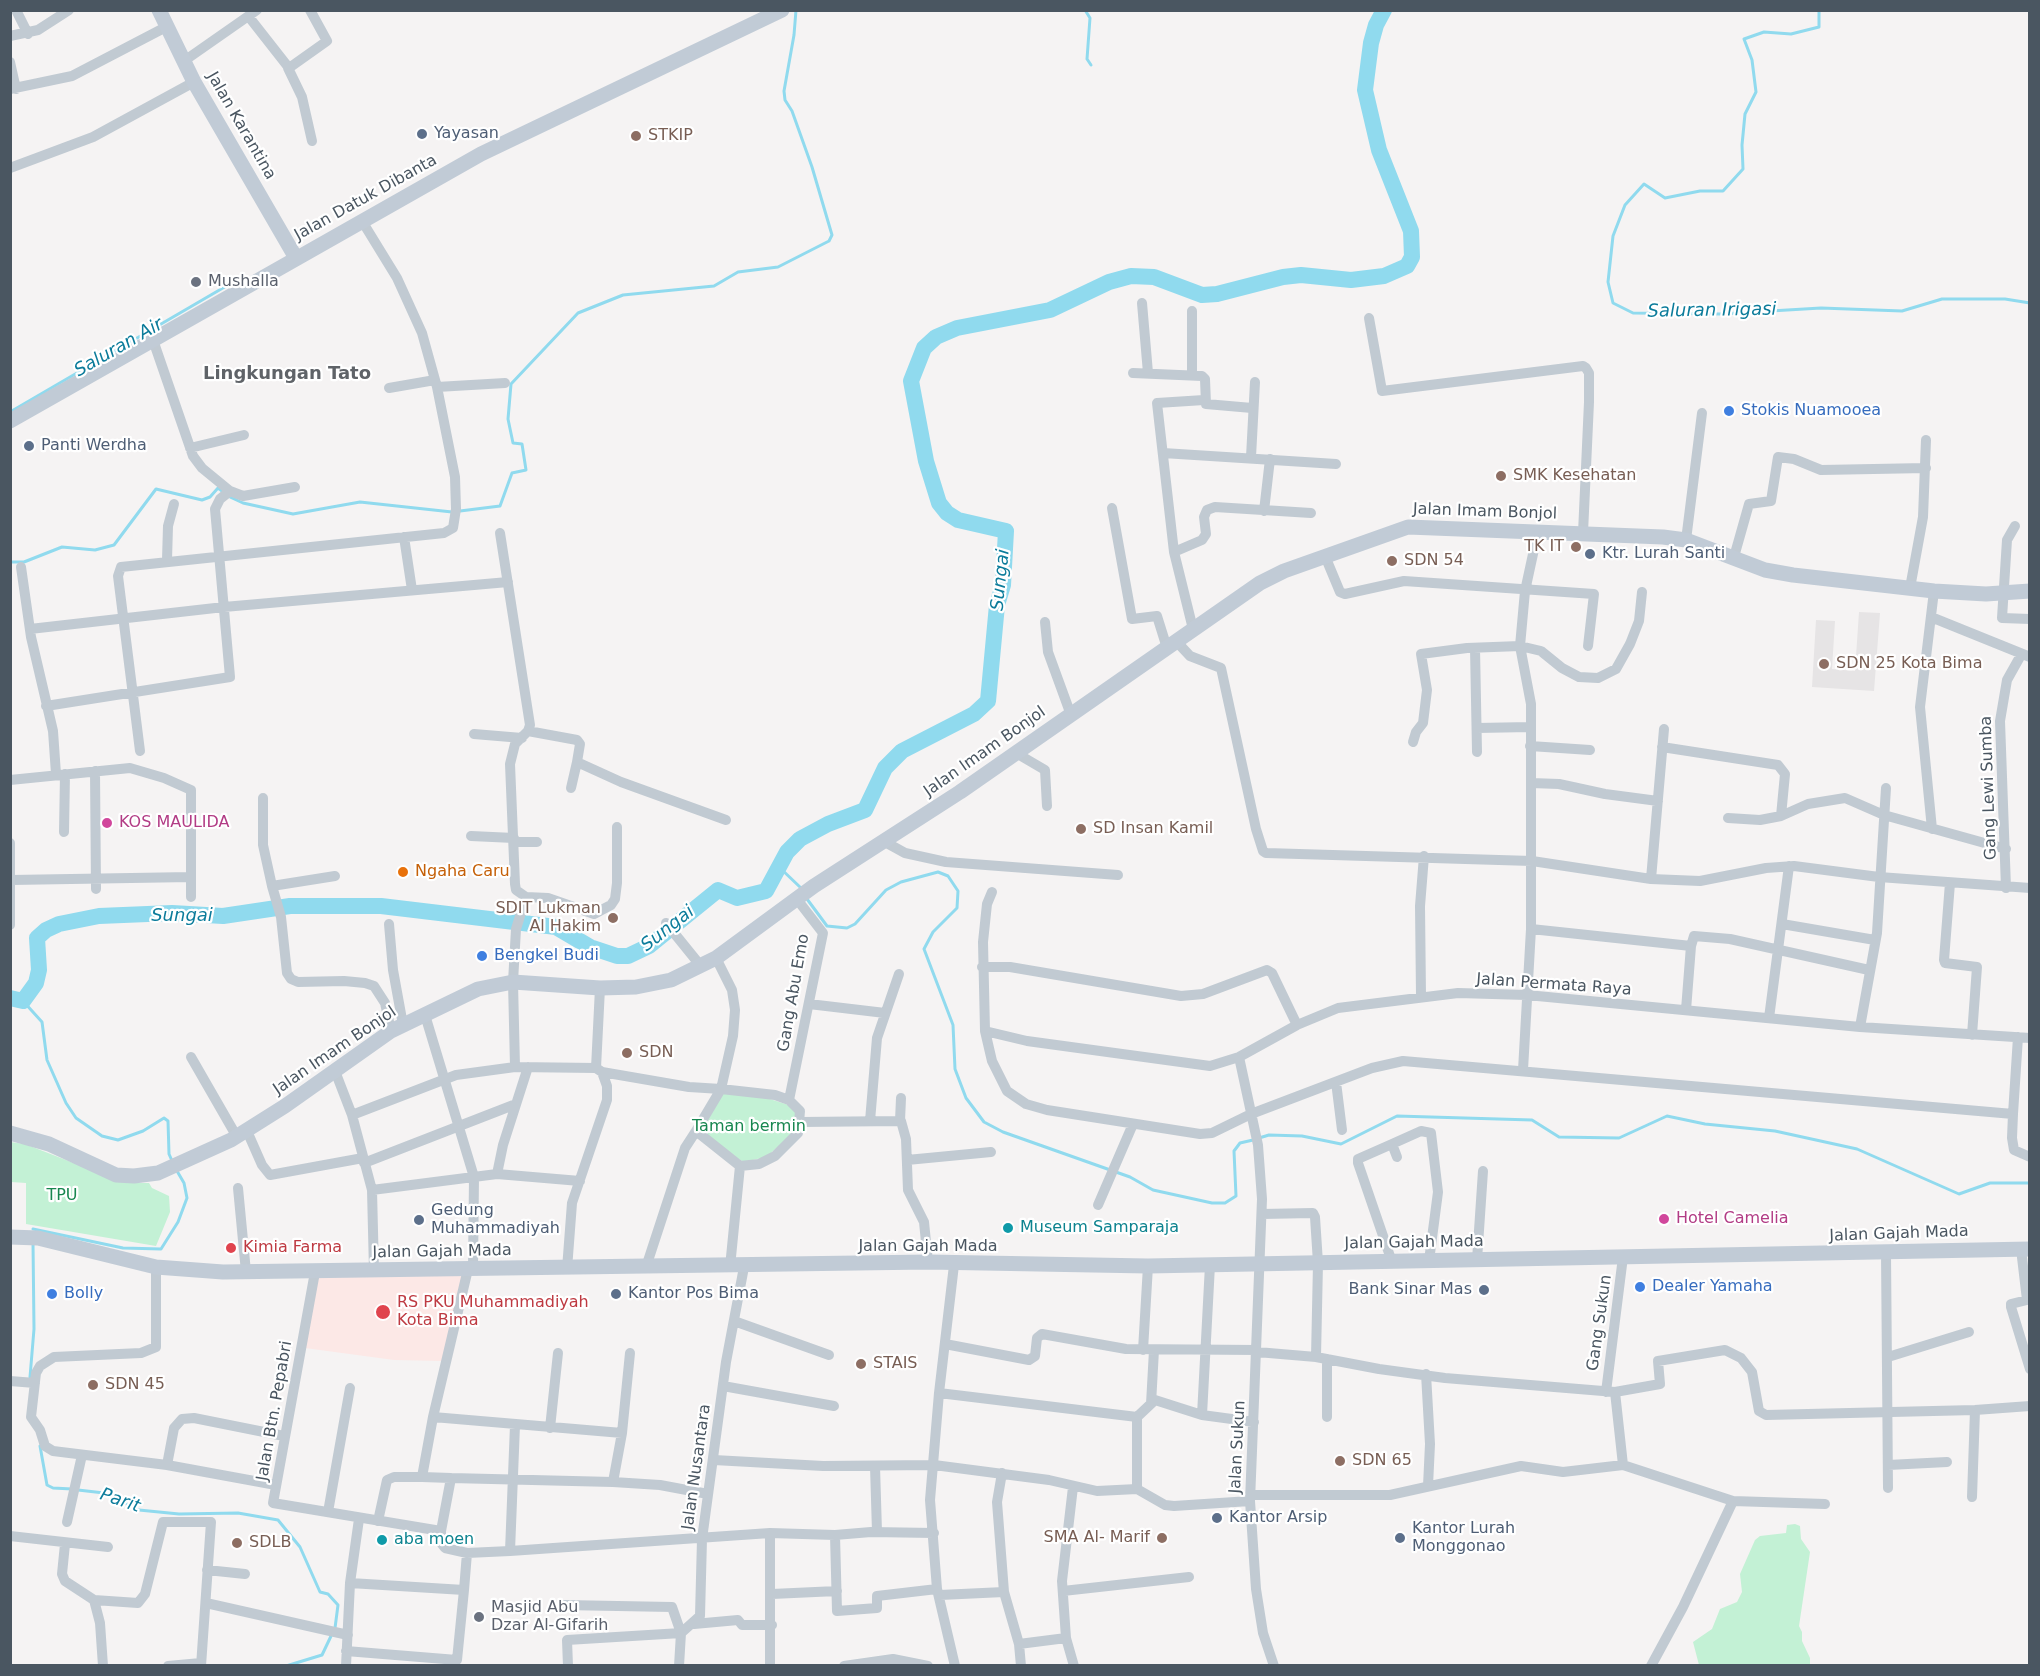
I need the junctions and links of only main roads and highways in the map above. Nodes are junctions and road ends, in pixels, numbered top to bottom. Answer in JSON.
{"nodes":[{"id":1,"x":159,"y":10,"type":"edge"},
{"id":2,"x":782,"y":10,"type":"edge"},
{"id":3,"x":296,"y":258,"type":"junction"},
{"id":4,"x":10,"y":421,"type":"edge"},
{"id":5,"x":2030,"y":591,"type":"edge"},
{"id":6,"x":10,"y":1133,"type":"edge"},
{"id":7,"x":10,"y":1237,"type":"edge"},
{"id":8,"x":2025,"y":1249,"type":"edge"}],
"edges":[{"from":1,"to":3,"type":"main road","name":"Jalan Karantina"},
{"from":2,"to":3,"type":"main road","name":"Jalan Datuk Dibanta"},
{"from":3,"to":4,"type":"main road","name":"Jalan Datuk Dibanta"},
{"from":5,"to":6,"type":"main road","name":"Jalan Imam Bonjol"},
{"from":7,"to":8,"type":"main road","name":"Jalan Gajah Mada"}]}
